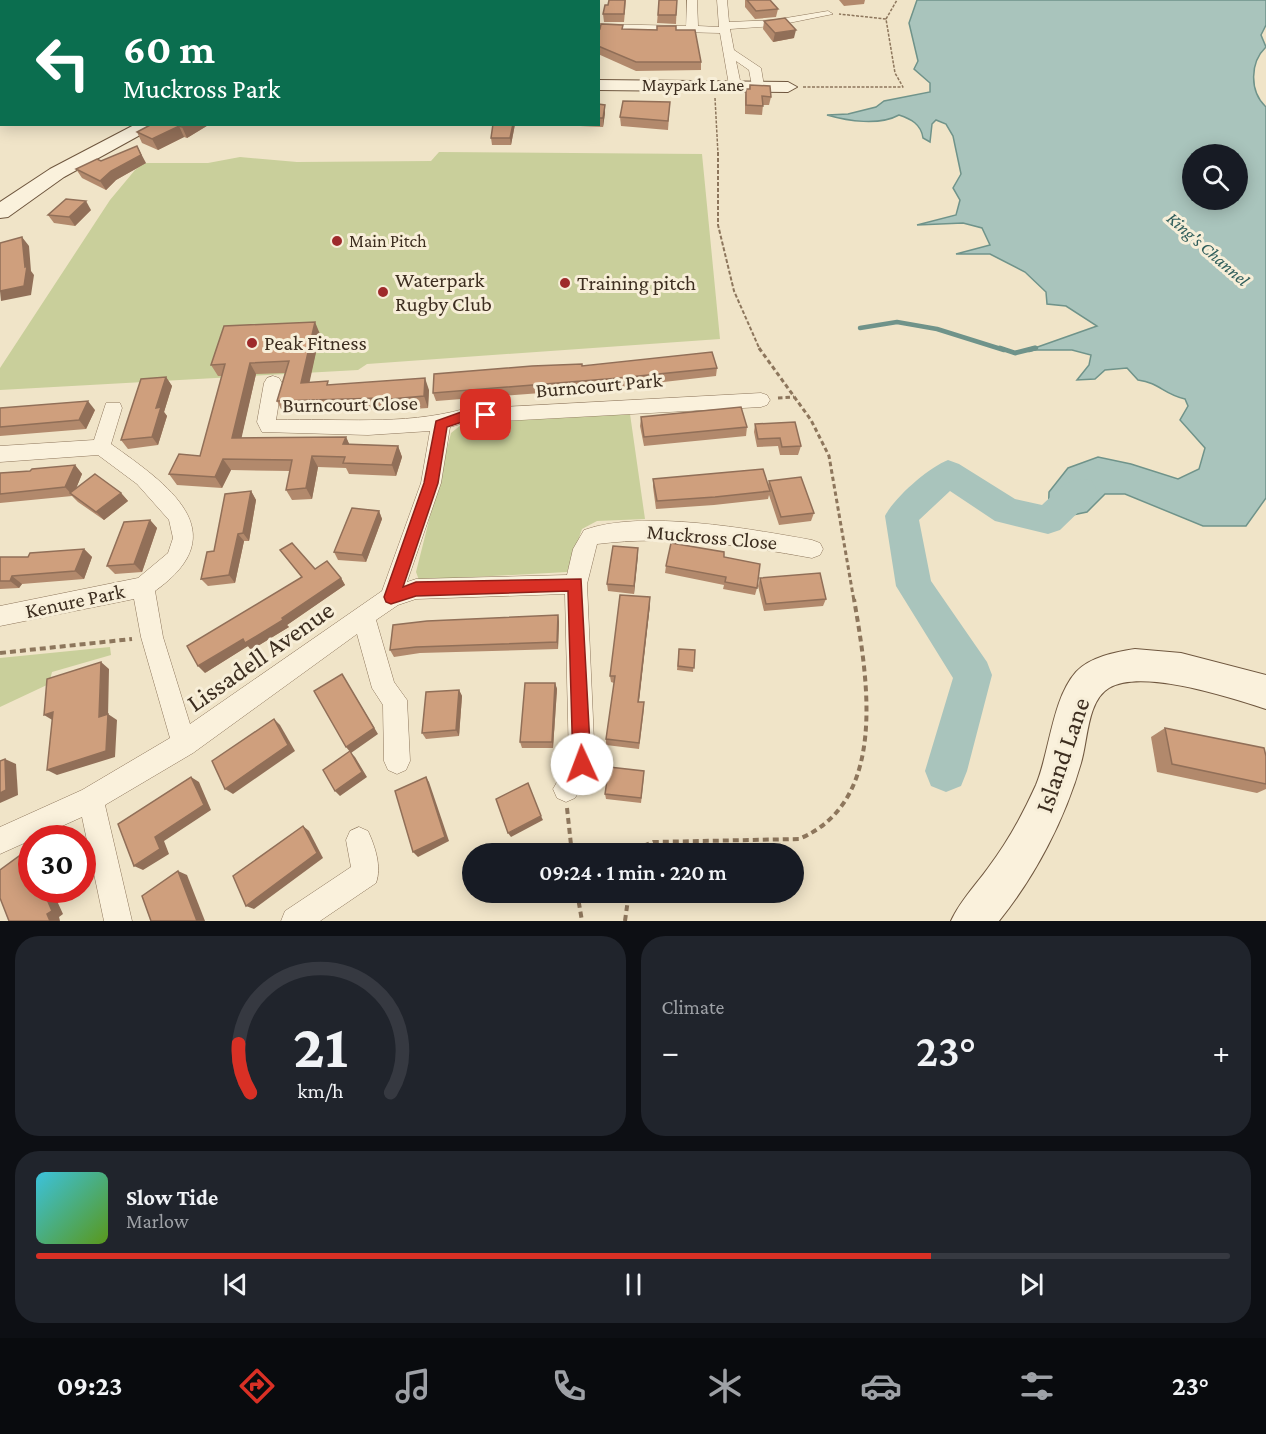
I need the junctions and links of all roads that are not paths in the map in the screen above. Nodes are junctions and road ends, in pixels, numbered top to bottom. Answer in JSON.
{"nodes":[{"id":1,"x":692,"y":0,"type":"edge"},
{"id":2,"x":722,"y":0,"type":"edge"},
{"id":3,"x":828,"y":14,"type":"road end"},
{"id":4,"x":600,"y":27,"type":"edge"},
{"id":5,"x":724,"y":28,"type":"junction"},
{"id":6,"x":692,"y":29,"type":"junction"},
{"id":7,"x":730,"y":52,"type":"junction"},
{"id":8,"x":600,"y":85,"type":"edge"},
{"id":9,"x":735,"y":85,"type":"junction"},
{"id":10,"x":758,"y":86,"type":"junction"},
{"id":11,"x":788,"y":87,"type":"road end"},
{"id":12,"x":147,"y":126,"type":"edge"},
{"id":13,"x":0,"y":212,"type":"edge"},
{"id":14,"x":273,"y":383,"type":"dead end"},
{"id":15,"x":761,"y":400,"type":"dead end"},
{"id":16,"x":113,"y":408,"type":"dead end"},
{"id":17,"x":441,"y":424,"type":"junction"},
{"id":18,"x":101,"y":447,"type":"junction"},
{"id":19,"x":0,"y":454,"type":"edge"},
{"id":20,"x":812,"y":549,"type":"dead end"},
{"id":21,"x":576,"y":584,"type":"junction"},
{"id":22,"x":143,"y":587,"type":"junction"},
{"id":23,"x":391,"y":597,"type":"junction"},
{"id":24,"x":2,"y":618,"type":"edge"},
{"id":25,"x":364,"y":618,"type":"junction"},
{"id":26,"x":1266,"y":692,"type":"edge"},
{"id":27,"x":184,"y":744,"type":"junction"},
{"id":28,"x":397,"y":761,"type":"dead end"},
{"id":29,"x":566,"y":789,"type":"road end"},
{"id":30,"x":90,"y":799,"type":"junction"},
{"id":31,"x":359,"y":840,"type":"dead end"},
{"id":32,"x":0,"y":842,"type":"edge"},
{"id":33,"x":118,"y":921,"type":"edge"},
{"id":34,"x":295,"y":921,"type":"edge"},
{"id":35,"x":972,"y":921,"type":"edge"}],
"edges":[{"from":1,"to":6,"type":"street"},
{"from":2,"to":5,"type":"street"},
{"from":3,"to":5,"type":"street"},
{"from":4,"to":6,"type":"street"},
{"from":5,"to":6,"type":"street"},
{"from":5,"to":7,"type":"street"},
{"from":7,"to":9,"type":"street"},
{"from":7,"to":10,"type":"street"},
{"from":8,"to":9,"type":"street","name":"Maypark Lane"},
{"from":9,"to":10,"type":"street","name":"Maypark Lane"},
{"from":10,"to":11,"type":"street","name":"Maypark Lane"},
{"from":12,"to":13,"type":"street"},
{"from":14,"to":17,"type":"street","name":"Burncourt Close"},
{"from":15,"to":17,"type":"street","name":"Burncourt Park"},
{"from":16,"to":18,"type":"street"},
{"from":17,"to":23,"type":"street"},
{"from":18,"to":19,"type":"street"},
{"from":18,"to":22,"type":"street"},
{"from":20,"to":21,"type":"street","name":"Muckross Close"},
{"from":21,"to":23,"type":"street"},
{"from":21,"to":29,"type":"street"},
{"from":22,"to":24,"type":"street","name":"Kenure Park"},
{"from":22,"to":27,"type":"street"},
{"from":23,"to":25,"type":"street","name":"Lissadell Avenue"},
{"from":25,"to":27,"type":"street","name":"Lissadell Avenue"},
{"from":25,"to":28,"type":"street"},
{"from":26,"to":35,"type":"street","name":"Island Lane"},
{"from":27,"to":30,"type":"street","name":"Lissadell Avenue"},
{"from":30,"to":32,"type":"street","name":"Lissadell Avenue"},
{"from":30,"to":33,"type":"street"},
{"from":31,"to":34,"type":"street"}]}
